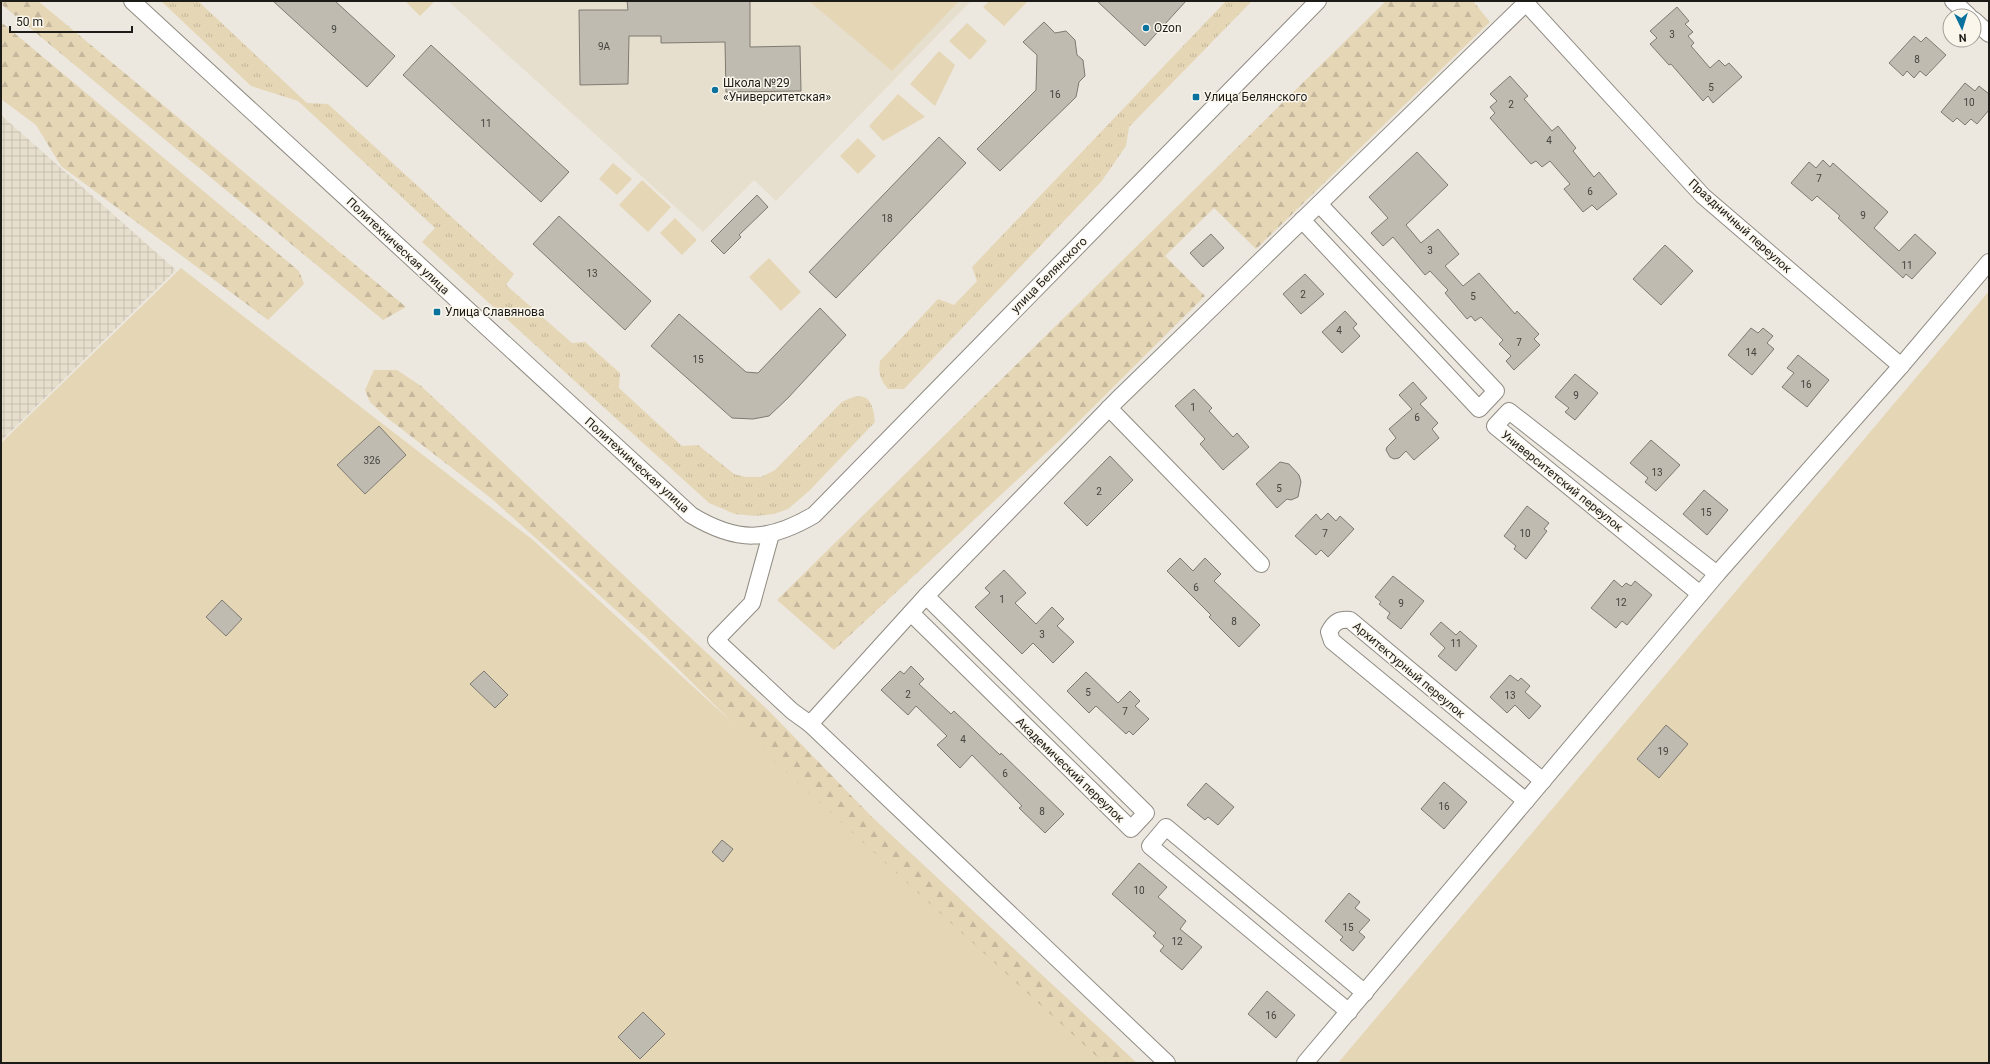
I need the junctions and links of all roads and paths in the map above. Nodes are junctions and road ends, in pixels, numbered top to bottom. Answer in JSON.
{"nodes":[{"id":1,"x":132,"y":1,"type":"edge"},
{"id":2,"x":1953,"y":1,"type":"edge"},
{"id":3,"x":1314,"y":2,"type":"edge"},
{"id":4,"x":1526,"y":2,"type":"edge"},
{"id":5,"x":1960,"y":8,"type":"edge"},
{"id":6,"x":1319,"y":204,"type":"junction"},
{"id":7,"x":1302,"y":220,"type":"junction"},
{"id":8,"x":1989,"y":262,"type":"edge"},
{"id":9,"x":1901,"y":366,"type":"junction"},
{"id":10,"x":1110,"y":408,"type":"junction"},
{"id":11,"x":771,"y":534,"type":"junction"},
{"id":12,"x":1260,"y":564,"type":"dead end"},
{"id":13,"x":1717,"y":574,"type":"junction"},
{"id":14,"x":1700,"y":594,"type":"junction"},
{"id":15,"x":926,"y":596,"type":"junction"},
{"id":16,"x":911,"y":613,"type":"junction"},
{"id":17,"x":810,"y":724,"type":"junction"},
{"id":18,"x":1543,"y":780,"type":"junction"},
{"id":19,"x":1526,"y":801,"type":"junction"},
{"id":20,"x":1365,"y":992,"type":"junction"},
{"id":21,"x":1349,"y":1012,"type":"junction"},
{"id":22,"x":1167,"y":1063,"type":"edge"},
{"id":23,"x":1305,"y":1063,"type":"edge"}],
"edges":[{"from":1,"to":11,"type":"street","name":"Политехническая улица"},
{"from":2,"to":5,"type":"street"},
{"from":3,"to":11,"type":"street","name":"улица Белянского"},
{"from":4,"to":6,"type":"street"},
{"from":4,"to":9,"type":"street","name":"Праздничный переулок"},
{"from":6,"to":7,"type":"street"},
{"from":6,"to":7,"type":"street"},
{"from":7,"to":10,"type":"street"},
{"from":8,"to":9,"type":"street"},
{"from":9,"to":13,"type":"street"},
{"from":10,"to":12,"type":"street"},
{"from":10,"to":15,"type":"street"},
{"from":11,"to":17,"type":"street"},
{"from":13,"to":14,"type":"street"},
{"from":13,"to":14,"type":"street","name":"Университетский переулок"},
{"from":14,"to":18,"type":"street"},
{"from":15,"to":16,"type":"street"},
{"from":15,"to":16,"type":"street","name":"Академический переулок"},
{"from":16,"to":17,"type":"street"},
{"from":17,"to":22,"type":"street"},
{"from":18,"to":19,"type":"street"},
{"from":18,"to":19,"type":"street","name":"Архитектурный переулок"},
{"from":19,"to":20,"type":"street"},
{"from":20,"to":21,"type":"street"},
{"from":20,"to":21,"type":"street"},
{"from":21,"to":23,"type":"street"}]}
